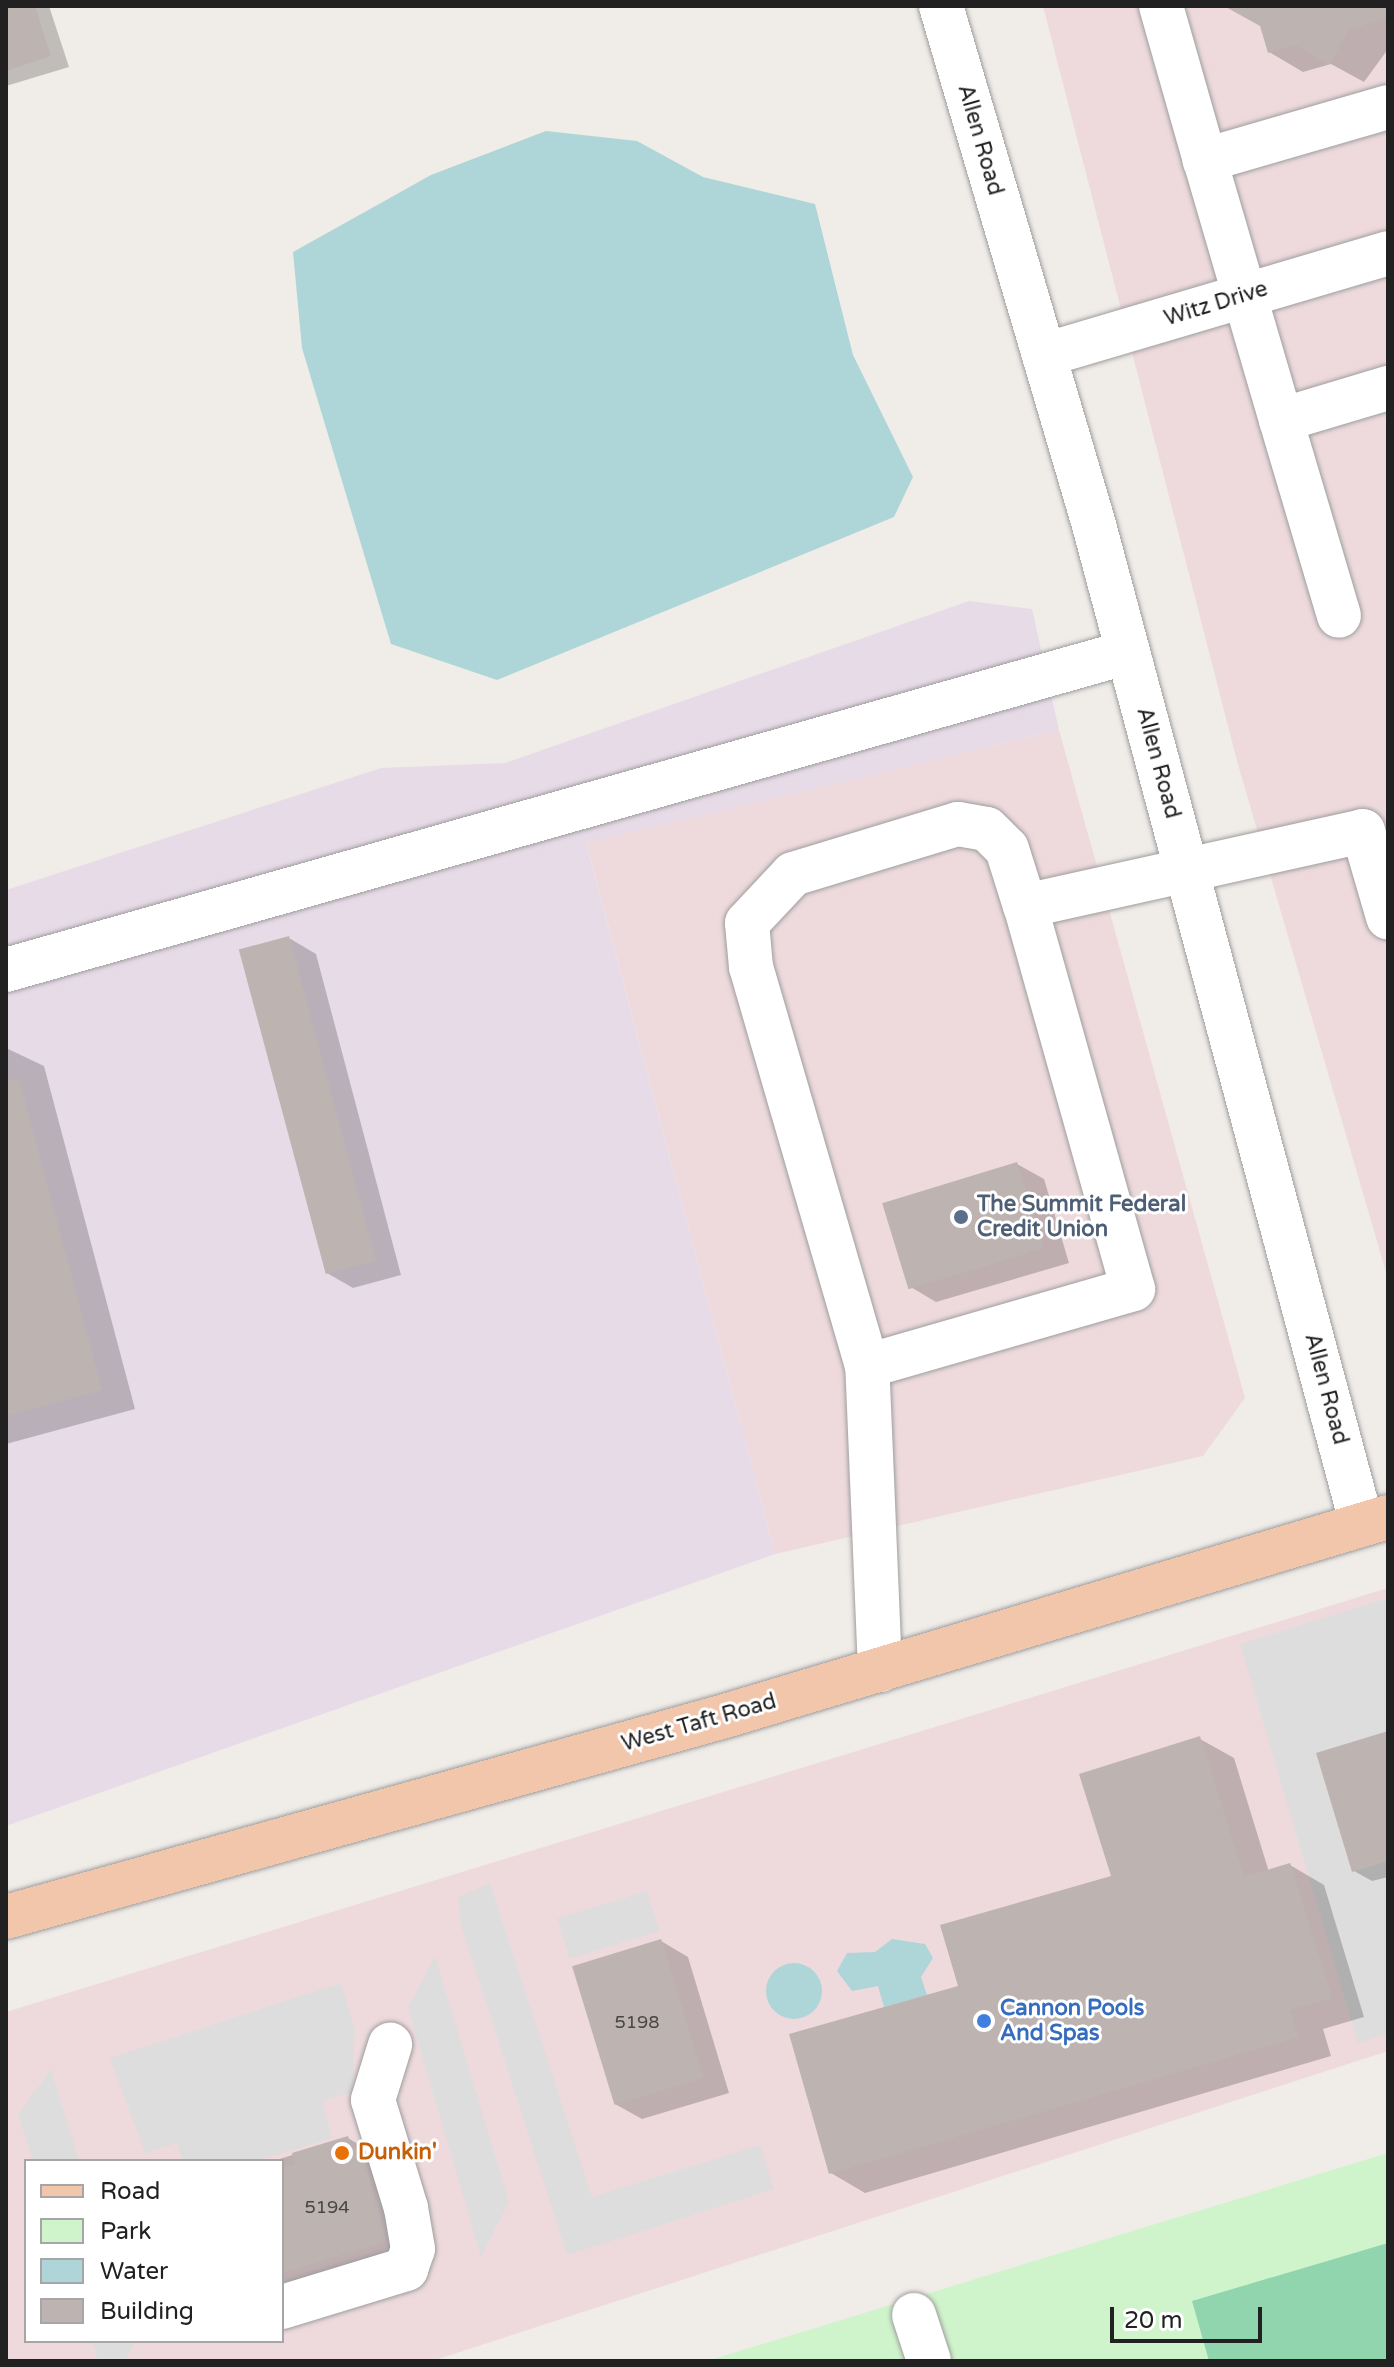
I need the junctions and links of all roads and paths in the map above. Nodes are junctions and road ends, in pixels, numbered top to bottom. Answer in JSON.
{"nodes":[{"id":1,"x":941,"y":6,"type":"edge"},
{"id":2,"x":1161,"y":6,"type":"edge"},
{"id":3,"x":1388,"y":107,"type":"edge"},
{"id":4,"x":1205,"y":160,"type":"junction"},
{"id":5,"x":1388,"y":253,"type":"edge"},
{"id":6,"x":1243,"y":296,"type":"junction"},
{"id":7,"x":1044,"y":355,"type":"junction"},
{"id":8,"x":1388,"y":388,"type":"edge"},
{"id":9,"x":1281,"y":420,"type":"junction"},
{"id":10,"x":1339,"y":616,"type":"dead end"},
{"id":11,"x":1128,"y":652,"type":"junction"},
{"id":12,"x":1376,"y":828,"type":"edge"},
{"id":13,"x":1187,"y":869,"type":"junction"},
{"id":14,"x":1025,"y":906,"type":"junction"},
{"id":15,"x":1388,"y":917,"type":"edge"},
{"id":16,"x":6,"y":970,"type":"edge"},
{"id":17,"x":867,"y":1366,"type":"junction"},
{"id":18,"x":1375,"y":1521,"type":"edge"},
{"id":19,"x":880,"y":1670,"type":"junction"},
{"id":20,"x":6,"y":1917,"type":"edge"},
{"id":21,"x":390,"y":2045,"type":"dead end"},
{"id":22,"x":284,"y":2306,"type":"edge"},
{"id":23,"x":914,"y":2315,"type":"dead end"},
{"id":24,"x":929,"y":2361,"type":"edge"}],
"edges":[{"from":1,"to":7,"type":"street","name":"Allen Road"},
{"from":2,"to":4,"type":"street"},
{"from":3,"to":4,"type":"street"},
{"from":4,"to":6,"type":"street"},
{"from":5,"to":6,"type":"street","name":"Witz Drive"},
{"from":6,"to":7,"type":"street","name":"Witz Drive"},
{"from":6,"to":9,"type":"street"},
{"from":7,"to":11,"type":"street","name":"Allen Road"},
{"from":8,"to":9,"type":"street"},
{"from":9,"to":10,"type":"street"},
{"from":11,"to":13,"type":"street","name":"Allen Road"},
{"from":11,"to":16,"type":"street"},
{"from":12,"to":13,"type":"street"},
{"from":12,"to":15,"type":"street"},
{"from":13,"to":14,"type":"street"},
{"from":13,"to":18,"type":"street","name":"Allen Road"},
{"from":14,"to":17,"type":"street"},
{"from":14,"to":17,"type":"street"},
{"from":17,"to":19,"type":"street"},
{"from":18,"to":19,"type":"main road","name":"West Taft Road"},
{"from":19,"to":20,"type":"main road","name":"West Taft Road"},
{"from":21,"to":22,"type":"street"},
{"from":23,"to":24,"type":"street"}]}
